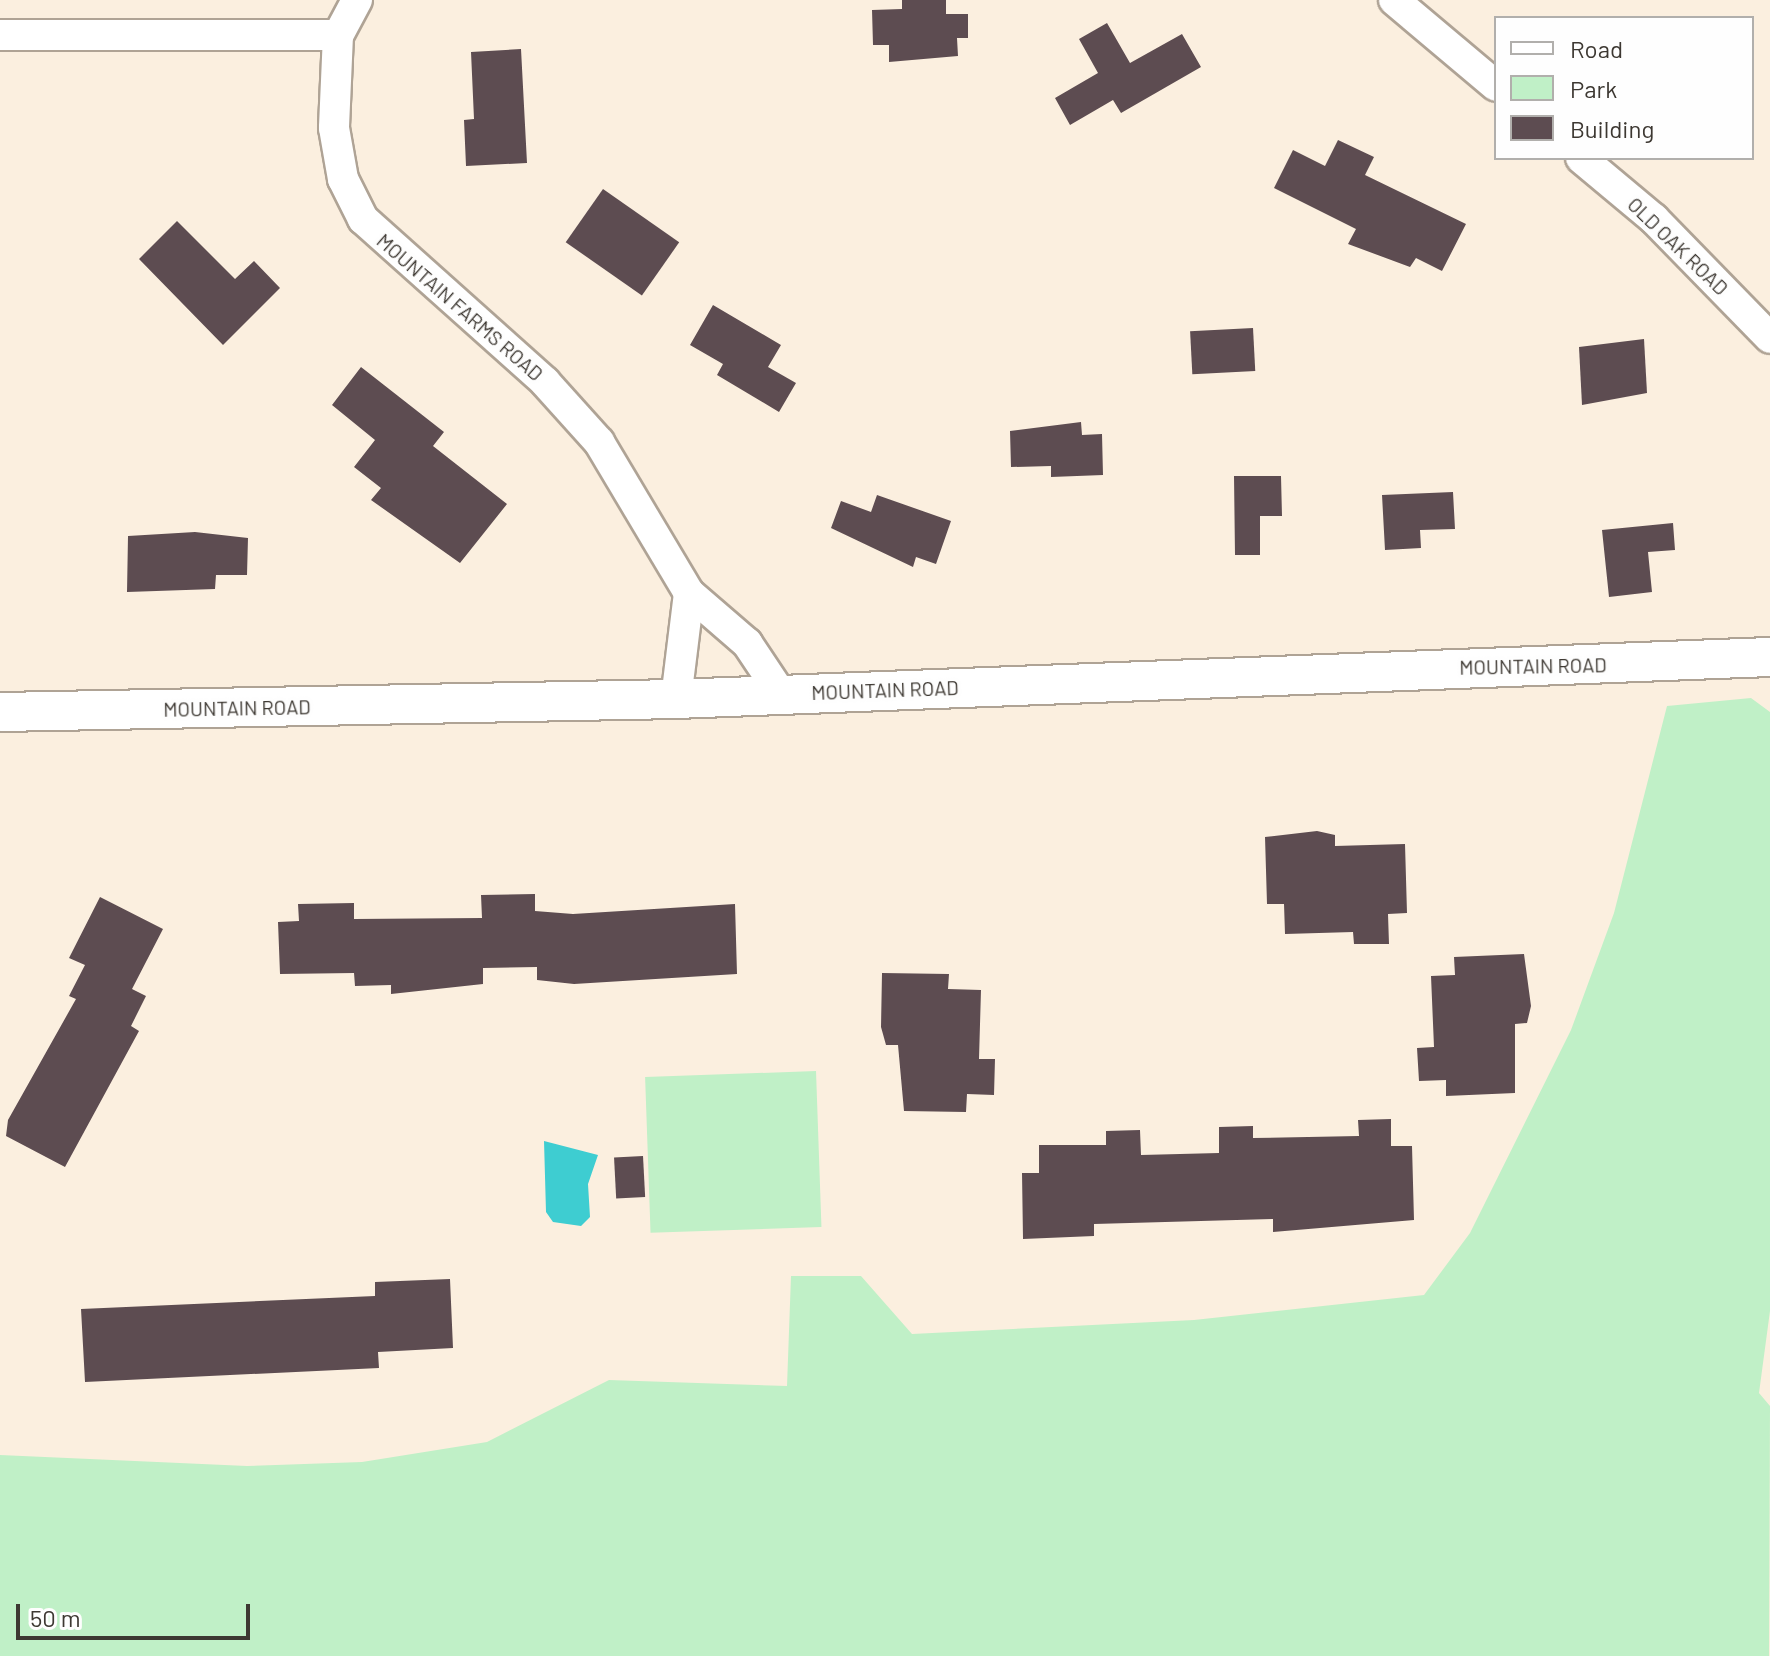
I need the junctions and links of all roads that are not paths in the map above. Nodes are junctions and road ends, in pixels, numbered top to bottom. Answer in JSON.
{"nodes":[{"id":1,"x":357,"y":0,"type":"edge"},
{"id":2,"x":1394,"y":0,"type":"edge"},
{"id":3,"x":0,"y":35,"type":"edge"},
{"id":4,"x":338,"y":35,"type":"junction"},
{"id":5,"x":1494,"y":84,"type":"edge"},
{"id":6,"x":1583,"y":160,"type":"edge"},
{"id":7,"x":1770,"y":338,"type":"edge"},
{"id":8,"x":689,"y":593,"type":"junction"},
{"id":9,"x":1770,"y":657,"type":"edge"},
{"id":10,"x":781,"y":694,"type":"junction"},
{"id":11,"x":676,"y":699,"type":"junction"},
{"id":12,"x":0,"y":712,"type":"edge"}],
"edges":[{"from":1,"to":4,"type":"street"},
{"from":2,"to":5,"type":"street"},
{"from":3,"to":4,"type":"street"},
{"from":4,"to":8,"type":"street","name":"MOUNTAIN FARMS ROAD"},
{"from":6,"to":7,"type":"street","name":"OLD OAK ROAD"},
{"from":8,"to":10,"type":"street","name":"MOUNTAIN FARMS ROAD"},
{"from":8,"to":11,"type":"street"},
{"from":9,"to":10,"type":"main road","name":"MOUNTAIN ROAD"},
{"from":10,"to":11,"type":"main road","name":"MOUNTAIN ROAD"},
{"from":11,"to":12,"type":"main road","name":"MOUNTAIN ROAD"}]}
